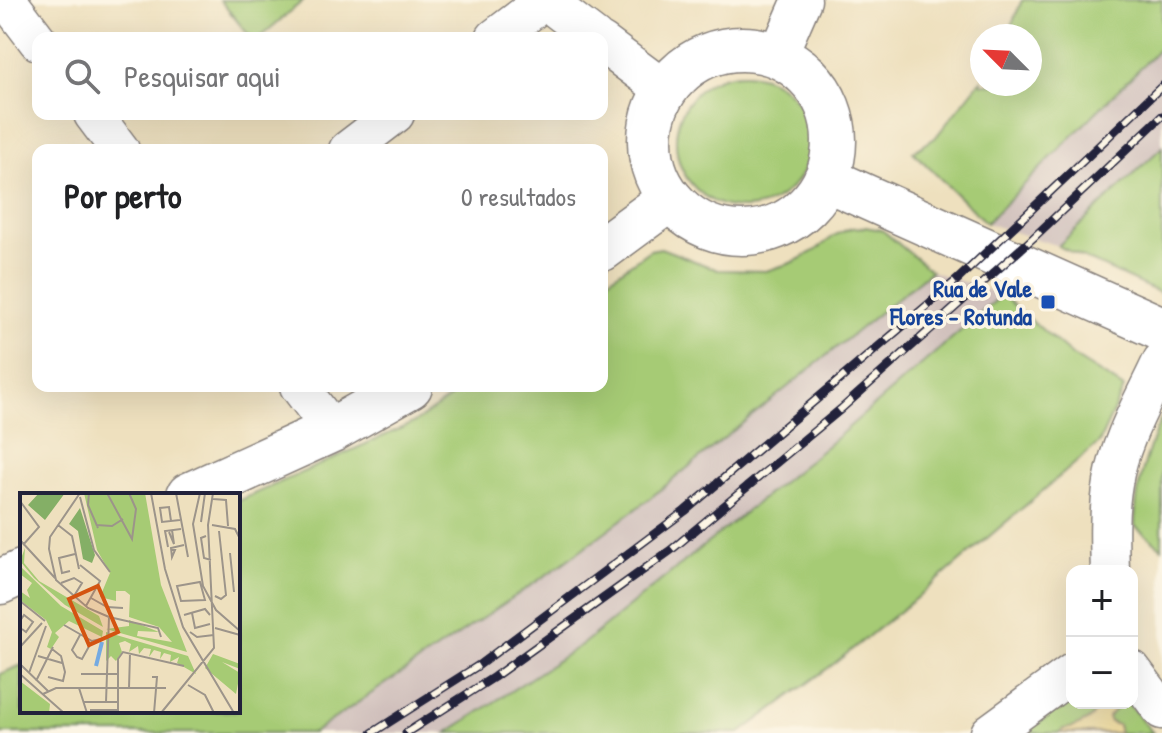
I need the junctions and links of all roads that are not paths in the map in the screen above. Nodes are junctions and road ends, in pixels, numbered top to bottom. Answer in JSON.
{"nodes":[{"id":1,"x":7,"y":0,"type":"edge"},
{"id":2,"x":545,"y":0,"type":"edge"},
{"id":3,"x":802,"y":0,"type":"edge"},
{"id":4,"x":503,"y":32,"type":"edge"},
{"id":5,"x":587,"y":32,"type":"edge"},
{"id":6,"x":32,"y":33,"type":"edge"},
{"id":7,"x":608,"y":47,"type":"edge"},
{"id":8,"x":778,"y":55,"type":"junction"},
{"id":9,"x":665,"y":90,"type":"junction"},
{"id":10,"x":98,"y":120,"type":"edge"},
{"id":11,"x":387,"y":120,"type":"edge"},
{"id":12,"x":116,"y":144,"type":"edge"},
{"id":13,"x":356,"y":144,"type":"edge"},
{"id":14,"x":826,"y":179,"type":"junction"},
{"id":15,"x":670,"y":199,"type":"junction"},
{"id":16,"x":608,"y":245,"type":"edge"},
{"id":17,"x":1162,"y":329,"type":"edge"},
{"id":18,"x":1162,"y":361,"type":"edge"},
{"id":19,"x":304,"y":392,"type":"edge"},
{"id":20,"x":399,"y":392,"type":"edge"},
{"id":21,"x":332,"y":430,"type":"junction"},
{"id":22,"x":193,"y":493,"type":"edge"},
{"id":23,"x":1110,"y":565,"type":"edge"},
{"id":24,"x":20,"y":573,"type":"edge"},
{"id":25,"x":0,"y":582,"type":"edge"},
{"id":26,"x":1066,"y":677,"type":"edge"},
{"id":27,"x":1138,"y":678,"type":"edge"},
{"id":28,"x":1162,"y":710,"type":"edge"},
{"id":29,"x":990,"y":733,"type":"edge"}],
"edges":[{"from":1,"to":6,"type":"street"},
{"from":2,"to":4,"type":"street"},
{"from":2,"to":5,"type":"street"},
{"from":3,"to":8,"type":"street"},
{"from":7,"to":9,"type":"street"},
{"from":8,"to":9,"type":"street"},
{"from":8,"to":14,"type":"street"},
{"from":9,"to":15,"type":"street"},
{"from":10,"to":12,"type":"street"},
{"from":11,"to":13,"type":"street"},
{"from":14,"to":15,"type":"street"},
{"from":14,"to":17,"type":"street"},
{"from":15,"to":16,"type":"street"},
{"from":18,"to":23,"type":"street"},
{"from":19,"to":21,"type":"street"},
{"from":20,"to":21,"type":"street"},
{"from":21,"to":22,"type":"street"},
{"from":24,"to":25,"type":"street"},
{"from":26,"to":29,"type":"street"},
{"from":27,"to":28,"type":"street"}]}
